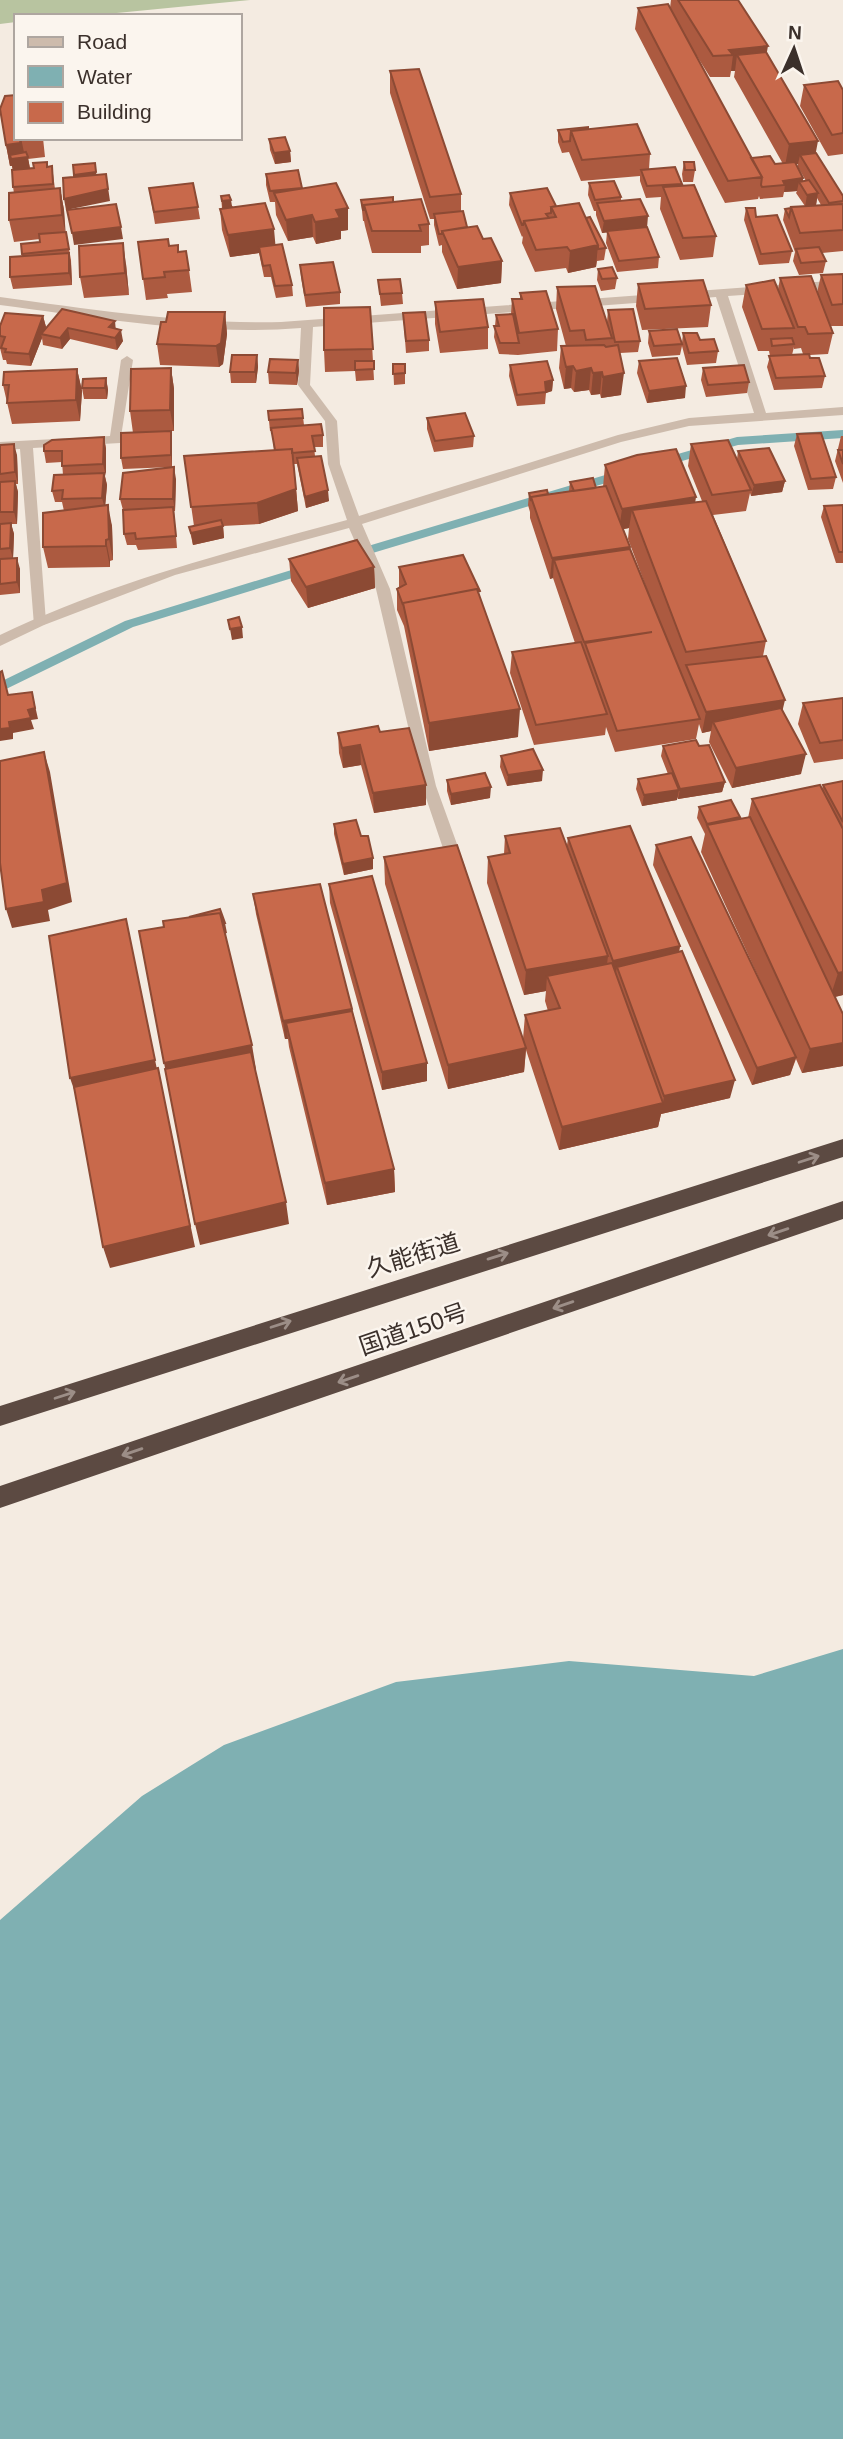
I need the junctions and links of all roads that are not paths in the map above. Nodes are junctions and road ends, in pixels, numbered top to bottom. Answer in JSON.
{"nodes":[{"id":1,"x":843,"y":284,"type":"edge"},
{"id":2,"x":722,"y":293,"type":"junction"},
{"id":3,"x":0,"y":300,"type":"edge"},
{"id":4,"x":307,"y":324,"type":"junction"},
{"id":5,"x":127,"y":360,"type":"dead end"},
{"id":6,"x":843,"y":411,"type":"edge"},
{"id":7,"x":761,"y":417,"type":"junction"},
{"id":8,"x":26,"y":444,"type":"junction"},
{"id":9,"x":0,"y":446,"type":"edge"},
{"id":10,"x":354,"y":523,"type":"junction"},
{"id":11,"x":39,"y":622,"type":"junction"},
{"id":12,"x":0,"y":641,"type":"edge"},
{"id":13,"x":461,"y":877,"type":"edge"},
{"id":14,"x":843,"y":1148,"type":"edge"},
{"id":15,"x":843,"y":1210,"type":"edge"},
{"id":16,"x":0,"y":1416,"type":"edge"},
{"id":17,"x":0,"y":1497,"type":"edge"}],
"edges":[{"from":1,"to":2,"type":"street"},
{"from":2,"to":4,"type":"street"},
{"from":2,"to":7,"type":"street"},
{"from":3,"to":4,"type":"street"},
{"from":4,"to":10,"type":"street"},
{"from":5,"to":8,"type":"street"},
{"from":6,"to":7,"type":"street"},
{"from":7,"to":10,"type":"street"},
{"from":8,"to":9,"type":"street"},
{"from":8,"to":11,"type":"street"},
{"from":10,"to":11,"type":"street"},
{"from":10,"to":13,"type":"street"},
{"from":11,"to":12,"type":"street"},
{"from":16,"to":14,"type":"highway","name":"久能街道","one_way":true},
{"from":15,"to":17,"type":"highway","name":"国道150号","one_way":true}]}
